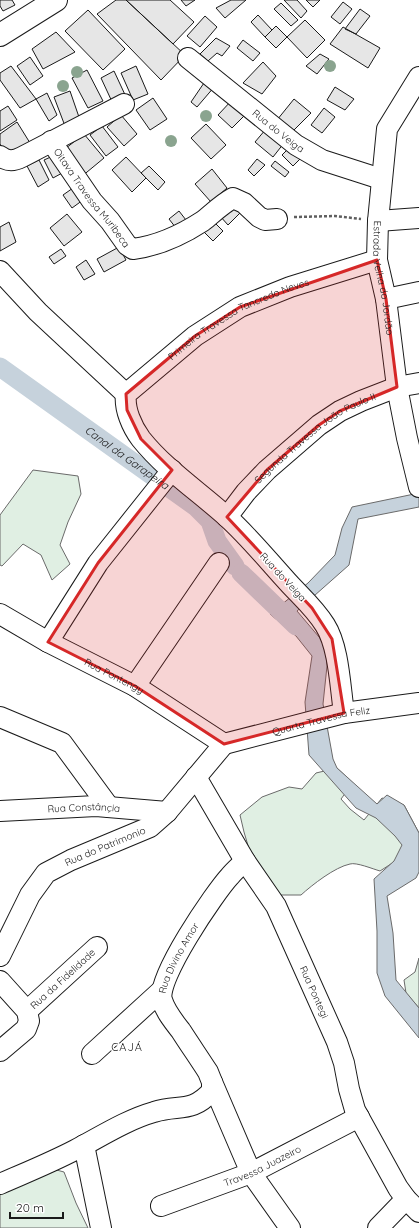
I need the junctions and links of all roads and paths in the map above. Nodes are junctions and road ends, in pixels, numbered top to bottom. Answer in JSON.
{"nodes":[{"id":1,"x":56,"y":0,"type":"edge"},
{"id":2,"x":0,"y":36,"type":"edge"},
{"id":3,"x":188,"y":58,"type":"dead end"},
{"id":4,"x":418,"y":78,"type":"edge"},
{"id":5,"x":124,"y":104,"type":"dead end"},
{"id":6,"x":52,"y":141,"type":"junction"},
{"id":7,"x":0,"y":156,"type":"edge"},
{"id":8,"x":381,"y":179,"type":"junction"},
{"id":9,"x":419,"y":218,"type":"edge"},
{"id":10,"x":277,"y":219,"type":"joint"},
{"id":11,"x":378,"y":221,"type":"junction"},
{"id":12,"x":377,"y":260,"type":"junction"},
{"id":13,"x":0,"y":271,"type":"edge"},
{"id":14,"x":419,"y":292,"type":"edge"},
{"id":15,"x":386,"y":299,"type":"junction"},
{"id":16,"x":419,"y":383,"type":"edge"},
{"id":17,"x":397,"y":387,"type":"junction"},
{"id":18,"x":127,"y":402,"type":"junction"},
{"id":19,"x":413,"y":438,"type":"edge"},
{"id":20,"x":172,"y":470,"type":"junction"},
{"id":21,"x":419,"y":487,"type":"edge"},
{"id":22,"x":227,"y":517,"type":"junction"},
{"id":23,"x":219,"y":563,"type":"dead end"},
{"id":24,"x":0,"y":614,"type":"edge"},
{"id":25,"x":48,"y":642,"type":"junction"},
{"id":26,"x":135,"y":686,"type":"junction"},
{"id":27,"x":419,"y":703,"type":"edge"},
{"id":28,"x":337,"y":715,"type":"junction"},
{"id":29,"x":0,"y":717,"type":"edge"},
{"id":30,"x":224,"y":744,"type":"junction"},
{"id":31,"x":196,"y":776,"type":"junction"},
{"id":32,"x":109,"y":807,"type":"junction"},
{"id":33,"x":0,"y":812,"type":"edge"},
{"id":34,"x":167,"y":812,"type":"junction"},
{"id":35,"x":245,"y":861,"type":"junction"},
{"id":36,"x":97,"y":946,"type":"dead end"},
{"id":37,"x":0,"y":956,"type":"edge"},
{"id":38,"x":0,"y":981,"type":"edge"},
{"id":39,"x":161,"y":991,"type":"junction"},
{"id":40,"x":27,"y":1011,"type":"junction"},
{"id":41,"x":0,"y":1051,"type":"edge"},
{"id":42,"x":92,"y":1054,"type":"dead end"},
{"id":43,"x":212,"y":1082,"type":"junction"},
{"id":44,"x":359,"y":1117,"type":"junction"},
{"id":45,"x":84,"y":1145,"type":"junction"},
{"id":46,"x":251,"y":1173,"type":"junction"},
{"id":47,"x":0,"y":1184,"type":"edge"},
{"id":48,"x":413,"y":1205,"type":"edge"},
{"id":49,"x":161,"y":1206,"type":"dead end"},
{"id":50,"x":101,"y":1228,"type":"edge"},
{"id":51,"x":290,"y":1228,"type":"edge"},
{"id":52,"x":378,"y":1228,"type":"edge"}],
"edges":[{"from":1,"to":2,"type":"main road"},
{"from":3,"to":8,"type":"street","name":"Rua do Veiga"},
{"from":4,"to":8,"type":"street","name":"Estrada Velha do Jordão"},
{"from":5,"to":6,"type":"street"},
{"from":6,"to":7,"type":"street"},
{"from":6,"to":10,"type":"street","name":"Oitava Travessa Muribeca"},
{"from":8,"to":11,"type":"street","name":"Estrada Velha do Jordão"},
{"from":9,"to":11,"type":"street"},
{"from":10,"to":11,"type":"path"},
{"from":11,"to":12,"type":"street","name":"Estrada Velha do Jordão"},
{"from":12,"to":15,"type":"street","name":"Estrada Velha do Jordão"},
{"from":12,"to":18,"type":"street","name":"Primeira Travessa Tancredo Neves"},
{"from":13,"to":18,"type":"street","name":"Rua do Veiga"},
{"from":14,"to":15,"type":"street"},
{"from":15,"to":17,"type":"street","name":"Estrada Velha do Jordão"},
{"from":16,"to":17,"type":"street","name":"Segunda Travessa João Paulo II"},
{"from":17,"to":19,"type":"street","name":"Estrada Velha do Jordão"},
{"from":17,"to":22,"type":"street","name":"Segunda Travessa João Paulo II"},
{"from":18,"to":20,"type":"street","name":"Rua do Veiga"},
{"from":19,"to":21,"type":"street","name":"Estrada Velha do Jordão"},
{"from":20,"to":22,"type":"street","name":"Rua do Veiga"},
{"from":20,"to":25,"type":"street"},
{"from":22,"to":28,"type":"street","name":"Rua do Veiga"},
{"from":23,"to":26,"type":"street"},
{"from":24,"to":25,"type":"street","name":"Rua Pontengy"},
{"from":25,"to":26,"type":"street","name":"Rua Pontengy"},
{"from":26,"to":30,"type":"street","name":"Rua Pontengy"},
{"from":27,"to":28,"type":"street","name":"Quarta Travessa Feliz"},
{"from":28,"to":30,"type":"street","name":"Quarta Travessa Feliz"},
{"from":29,"to":32,"type":"street"},
{"from":30,"to":31,"type":"street","name":"Rua do Patrimonio"},
{"from":31,"to":34,"type":"street","name":"Rua do Patrimonio"},
{"from":31,"to":35,"type":"street","name":"Rua Pontegi"},
{"from":32,"to":33,"type":"street","name":"Rua Constânçia"},
{"from":32,"to":34,"type":"street","name":"Rua Constânçia"},
{"from":34,"to":37,"type":"street","name":"Rua do Patrimonio"},
{"from":35,"to":39,"type":"street","name":"Rua Divino Amor"},
{"from":35,"to":44,"type":"street","name":"Rua Pontegi"},
{"from":36,"to":40,"type":"street","name":"Rua da Fidelidade"},
{"from":38,"to":40,"type":"street","name":"Rua da Fidelidade"},
{"from":39,"to":42,"type":"street"},
{"from":39,"to":43,"type":"street","name":"Rua Divino Amor"},
{"from":40,"to":41,"type":"street","name":"Rua da Fidelidade"},
{"from":43,"to":45,"type":"street"},
{"from":43,"to":46,"type":"street","name":"Rua Divino Amor"},
{"from":44,"to":46,"type":"street","name":"Travessa Juazeiro"},
{"from":44,"to":48,"type":"street","name":"Rua Pontegi"},
{"from":45,"to":47,"type":"street"},
{"from":45,"to":50,"type":"street"},
{"from":46,"to":49,"type":"street","name":"Travessa Juazeiro"},
{"from":46,"to":51,"type":"street","name":"Rua Divino Amor"},
{"from":48,"to":52,"type":"street"}]}
